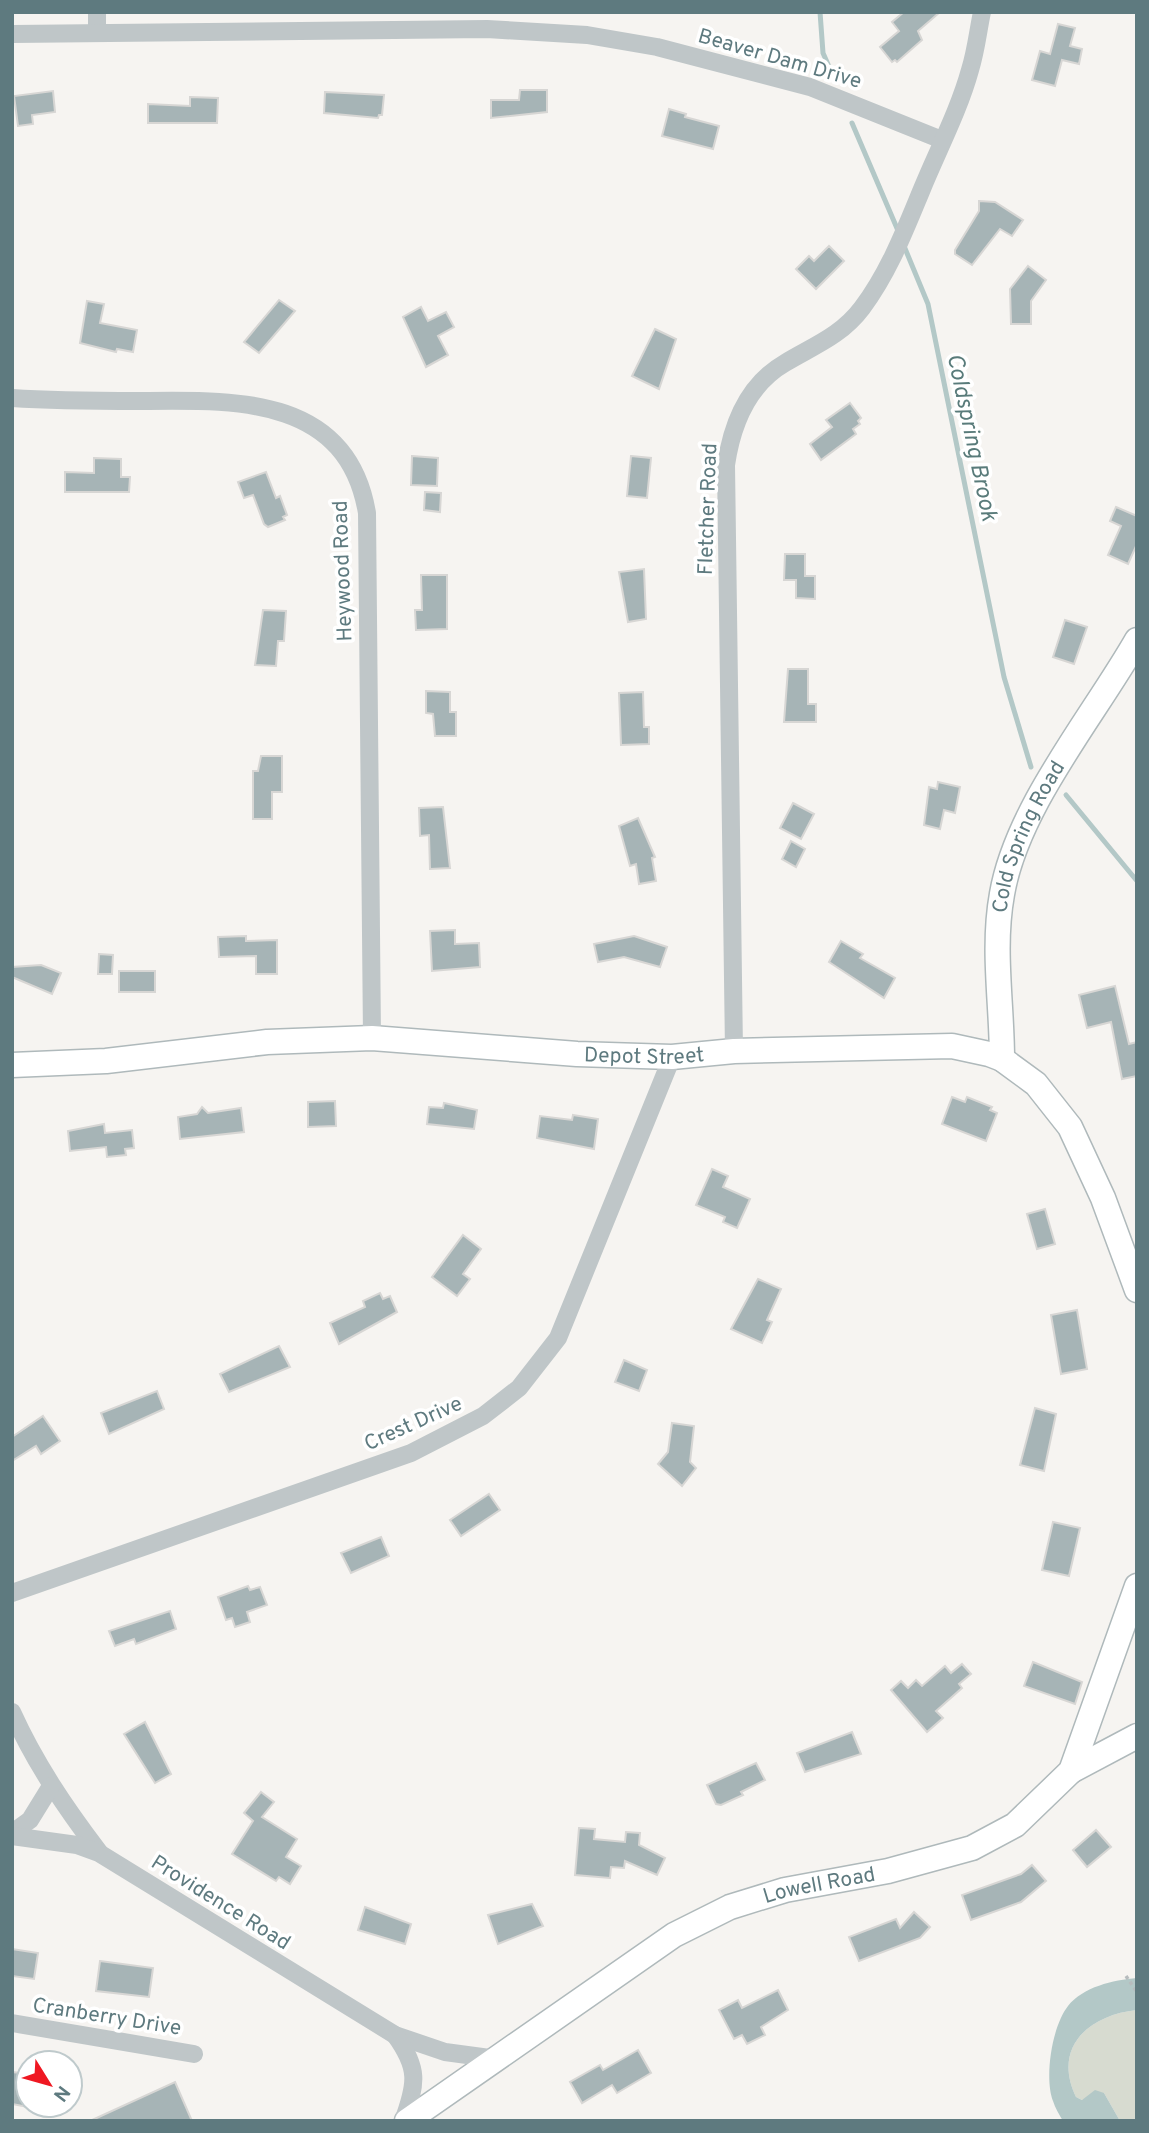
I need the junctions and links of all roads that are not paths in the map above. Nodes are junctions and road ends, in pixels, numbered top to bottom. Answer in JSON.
{"nodes":[{"id":1,"x":97,"y":12,"type":"edge"},
{"id":2,"x":982,"y":12,"type":"edge"},
{"id":3,"x":97,"y":33,"type":"junction"},
{"id":4,"x":12,"y":34,"type":"edge"},
{"id":5,"x":942,"y":140,"type":"junction"},
{"id":6,"x":12,"y":398,"type":"edge"},
{"id":7,"x":1137,"y":640,"type":"edge"},
{"id":8,"x":372,"y":1038,"type":"junction"},
{"id":9,"x":734,"y":1051,"type":"junction"},
{"id":10,"x":672,"y":1057,"type":"junction"},
{"id":11,"x":1002,"y":1059,"type":"junction"},
{"id":12,"x":12,"y":1065,"type":"edge"},
{"id":13,"x":1137,"y":1290,"type":"edge"},
{"id":14,"x":1137,"y":1586,"type":"edge"},
{"id":15,"x":12,"y":1593,"type":"edge"},
{"id":16,"x":12,"y":1712,"type":"edge"},
{"id":17,"x":1137,"y":1736,"type":"edge"},
{"id":18,"x":1071,"y":1771,"type":"junction"},
{"id":19,"x":51,"y":1786,"type":"junction"},
{"id":20,"x":12,"y":1835,"type":"edge"},
{"id":21,"x":99,"y":1853,"type":"junction"},
{"id":22,"x":12,"y":2023,"type":"edge"},
{"id":23,"x":395,"y":2035,"type":"junction"},
{"id":24,"x":194,"y":2054,"type":"dead end"},
{"id":25,"x":497,"y":2059,"type":"junction"},
{"id":26,"x":405,"y":2121,"type":"edge"}],
"edges":[{"from":1,"to":3,"type":"street"},
{"from":2,"to":5,"type":"street","name":"Fletcher Road"},
{"from":3,"to":4,"type":"street","name":"Beaver Dam Drive"},
{"from":3,"to":5,"type":"street","name":"Beaver Dam Drive"},
{"from":5,"to":9,"type":"street","name":"Fletcher Road"},
{"from":6,"to":8,"type":"street","name":"Heywood Road"},
{"from":7,"to":11,"type":"street","name":"Cold Spring Road"},
{"from":8,"to":10,"type":"street","name":"Depot Street"},
{"from":8,"to":12,"type":"street","name":"Depot Street"},
{"from":9,"to":10,"type":"street","name":"Depot Street"},
{"from":9,"to":11,"type":"street","name":"Depot Street"},
{"from":10,"to":15,"type":"street","name":"Crest Drive"},
{"from":11,"to":13,"type":"street","name":"Depot Street"},
{"from":14,"to":18,"type":"street","name":"Lowell Road"},
{"from":16,"to":19,"type":"street"},
{"from":17,"to":18,"type":"street"},
{"from":18,"to":25,"type":"street","name":"Lowell Road"},
{"from":19,"to":20,"type":"street","name":"Providence Road"},
{"from":19,"to":21,"type":"street"},
{"from":20,"to":21,"type":"street","name":"Providence Road"},
{"from":21,"to":23,"type":"street","name":"Providence Road"},
{"from":22,"to":24,"type":"street","name":"Cranberry Drive"},
{"from":23,"to":25,"type":"street","name":"Providence Road"},
{"from":23,"to":26,"type":"street","name":"Providence Road"},
{"from":25,"to":26,"type":"street","name":"Lowell Road"}]}
